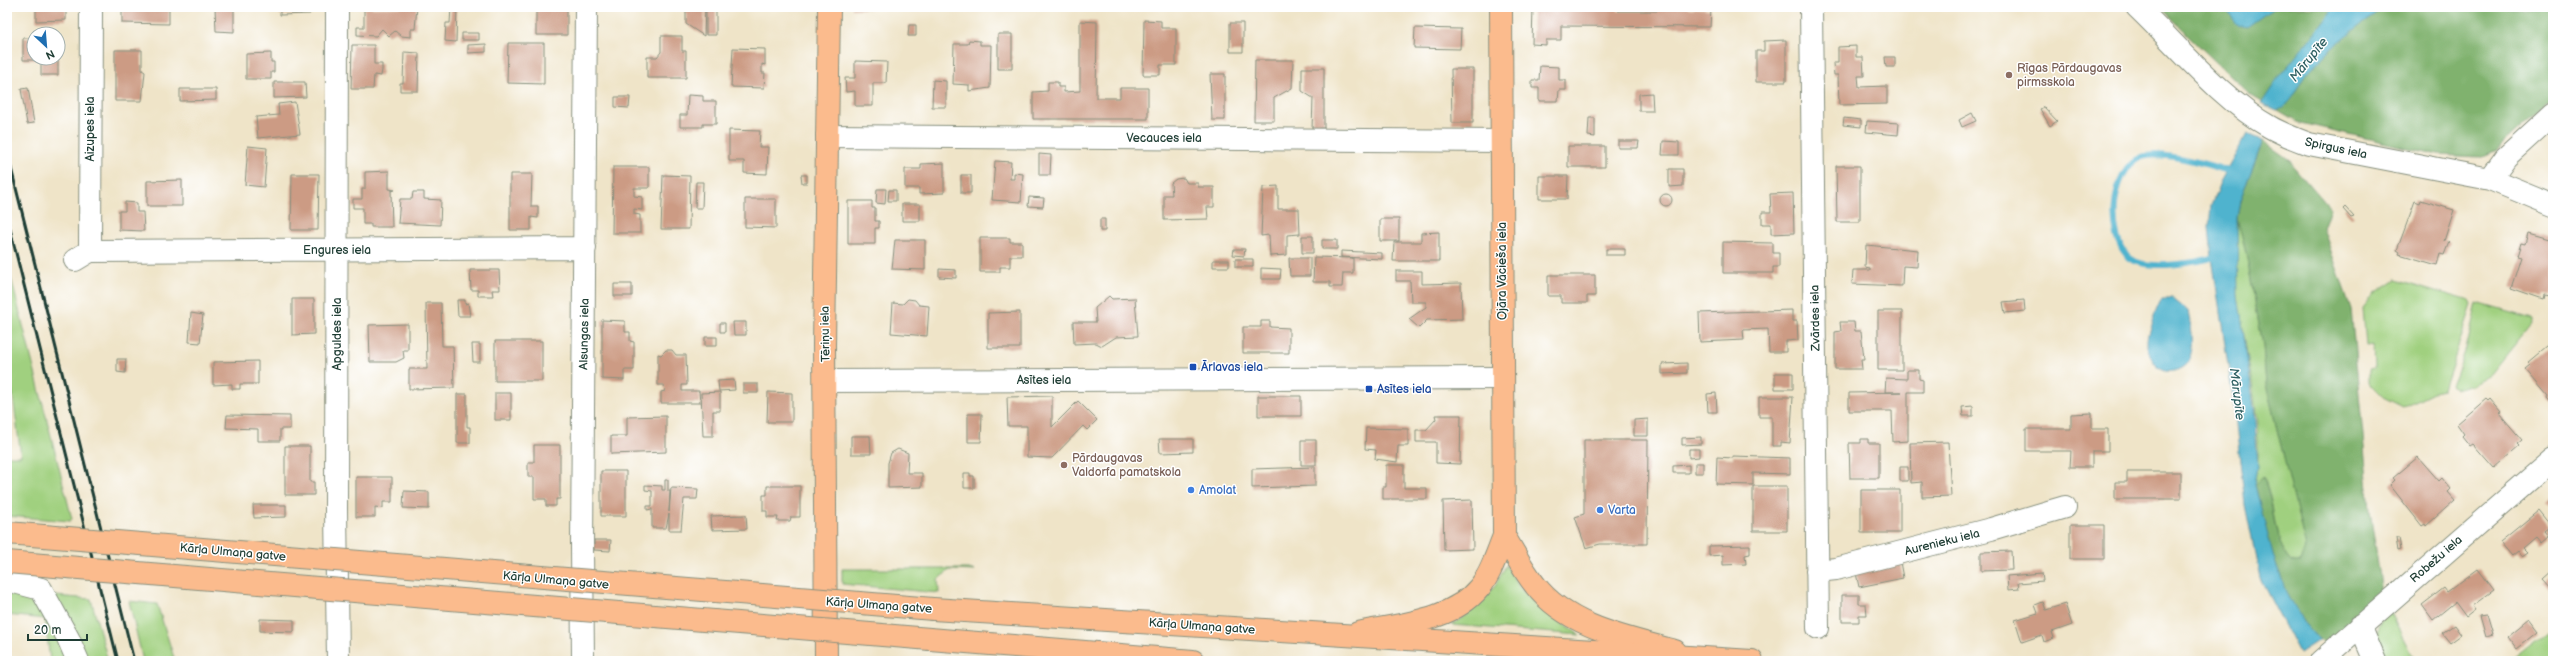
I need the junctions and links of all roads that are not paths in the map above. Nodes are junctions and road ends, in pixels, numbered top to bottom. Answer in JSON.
{"nodes":[{"id":1,"x":91,"y":7,"type":"edge"},
{"id":2,"x":337,"y":7,"type":"edge"},
{"id":3,"x":586,"y":7,"type":"edge"},
{"id":4,"x":829,"y":7,"type":"edge"},
{"id":5,"x":1501,"y":7,"type":"edge"},
{"id":6,"x":1811,"y":7,"type":"edge"},
{"id":7,"x":2137,"y":7,"type":"edge"},
{"id":8,"x":2553,"y":114,"type":"edge"},
{"id":9,"x":827,"y":136,"type":"junction"},
{"id":10,"x":1501,"y":140,"type":"junction"},
{"id":11,"x":2490,"y":179,"type":"junction"},
{"id":12,"x":2553,"y":205,"type":"edge"},
{"id":13,"x":585,"y":248,"type":"junction"},
{"id":14,"x":337,"y":250,"type":"junction"},
{"id":15,"x":83,"y":255,"type":"joint"},
{"id":16,"x":1503,"y":378,"type":"junction"},
{"id":17,"x":826,"y":381,"type":"junction"},
{"id":18,"x":2553,"y":459,"type":"edge"},
{"id":19,"x":2065,"y":507,"type":"dead end"},
{"id":20,"x":7,"y":533,"type":"edge"},
{"id":21,"x":1504,"y":536,"type":"junction"},
{"id":22,"x":7,"y":562,"type":"edge"},
{"id":23,"x":1818,"y":571,"type":"junction"},
{"id":24,"x":7,"y":580,"type":"edge"},
{"id":25,"x":2360,"y":626,"type":"junction"},
{"id":26,"x":1818,"y":628,"type":"dead end"},
{"id":27,"x":1349,"y":635,"type":"junction"},
{"id":28,"x":1693,"y":656,"type":"junction"},
{"id":29,"x":78,"y":661,"type":"edge"},
{"id":30,"x":338,"y":661,"type":"edge"},
{"id":31,"x":583,"y":661,"type":"edge"},
{"id":32,"x":826,"y":661,"type":"edge"},
{"id":33,"x":1193,"y":661,"type":"edge"},
{"id":34,"x":1752,"y":661,"type":"edge"},
{"id":35,"x":2321,"y":661,"type":"edge"},
{"id":36,"x":2375,"y":661,"type":"edge"}],
"edges":[{"from":1,"to":15,"type":"street","name":"Aizupes iela"},
{"from":2,"to":14,"type":"street","name":"Apguldes iela"},
{"from":3,"to":13,"type":"street","name":"Alsungas iela"},
{"from":4,"to":9,"type":"main road","name":"Tēriņu iela"},
{"from":5,"to":10,"type":"main road","name":"Ojāra Vācieša iela"},
{"from":6,"to":23,"type":"street","name":"Zvārdes iela"},
{"from":7,"to":11,"type":"street","name":"Spirgus iela"},
{"from":8,"to":11,"type":"street"},
{"from":9,"to":10,"type":"street","name":"Vecauces iela"},
{"from":9,"to":17,"type":"main road","name":"Tēriņu iela"},
{"from":10,"to":16,"type":"main road","name":"Ojāra Vācieša iela"},
{"from":11,"to":12,"type":"street","name":"Spirgus iela"},
{"from":13,"to":14,"type":"street","name":"Engures iela"},
{"from":13,"to":31,"type":"street","name":"Alsungas iela"},
{"from":14,"to":15,"type":"street","name":"Engures iela"},
{"from":14,"to":30,"type":"street","name":"Apguldes iela"},
{"from":16,"to":17,"type":"street","name":"Asītes iela"},
{"from":16,"to":21,"type":"main road","name":"Ojāra Vācieša iela"},
{"from":17,"to":32,"type":"main road","name":"Tēriņu iela"},
{"from":18,"to":25,"type":"street","name":"Robežu iela"},
{"from":19,"to":23,"type":"street","name":"Aurenieku iela"},
{"from":20,"to":27,"type":"main road","name":"Kārļa Ulmaņa gatve","bridge":true},
{"from":21,"to":27,"type":"main road","name":"Ojāra Vācieša iela"},
{"from":21,"to":28,"type":"main road"},
{"from":22,"to":33,"type":"main road","bridge":true},
{"from":23,"to":26,"type":"street","name":"Zvārdes iela"},
{"from":24,"to":29,"type":"street"},
{"from":25,"to":35,"type":"street","name":"Robežu iela"},
{"from":25,"to":36,"type":"street"},
{"from":27,"to":28,"type":"main road","name":"Kārļa Ulmaņa gatve"},
{"from":28,"to":34,"type":"main road","name":"Kārļa Ulmaņa gatve"}]}
